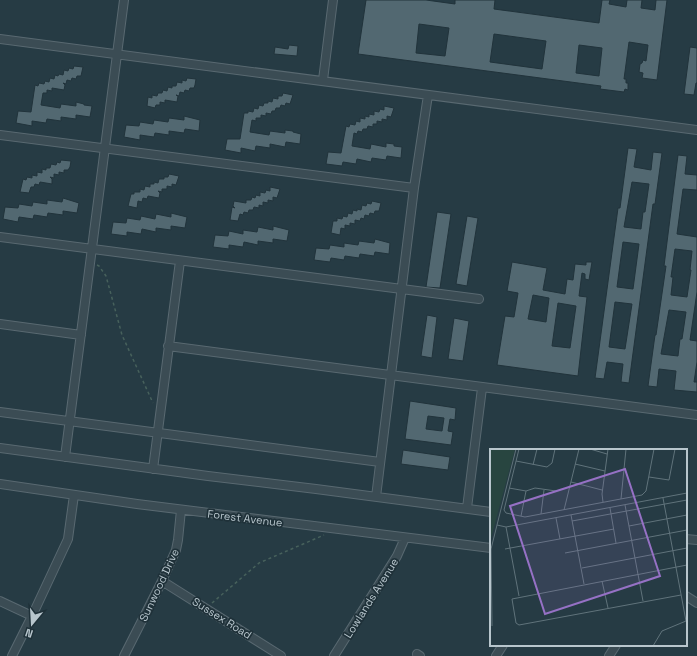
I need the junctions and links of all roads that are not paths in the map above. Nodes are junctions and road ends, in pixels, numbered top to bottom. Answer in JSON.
{"nodes":[{"id":1,"x":124,"y":0,"type":"edge"},
{"id":2,"x":333,"y":0,"type":"edge"},
{"id":3,"x":0,"y":39,"type":"edge"},
{"id":4,"x":117,"y":54,"type":"junction"},
{"id":5,"x":323,"y":80,"type":"junction"},
{"id":6,"x":428,"y":95,"type":"junction"},
{"id":7,"x":697,"y":130,"type":"edge"},
{"id":8,"x":0,"y":135,"type":"edge"},
{"id":9,"x":105,"y":148,"type":"junction"},
{"id":10,"x":414,"y":188,"type":"junction"},
{"id":11,"x":0,"y":237,"type":"edge"},
{"id":12,"x":92,"y":248,"type":"junction"},
{"id":13,"x":180,"y":261,"type":"junction"},
{"id":14,"x":403,"y":290,"type":"junction"},
{"id":15,"x":479,"y":299,"type":"dead end"},
{"id":16,"x":0,"y":324,"type":"edge"},
{"id":17,"x":81,"y":335,"type":"junction"},
{"id":18,"x":168,"y":346,"type":"junction"},
{"id":19,"x":392,"y":376,"type":"junction"},
{"id":20,"x":482,"y":388,"type":"junction"},
{"id":21,"x":0,"y":412,"type":"edge"},
{"id":22,"x":697,"y":415,"type":"edge"},
{"id":23,"x":70,"y":420,"type":"junction"},
{"id":24,"x":158,"y":433,"type":"junction"},
{"id":25,"x":0,"y":448,"type":"edge"},
{"id":26,"x":65,"y":457,"type":"junction"},
{"id":27,"x":380,"y":462,"type":"junction"},
{"id":28,"x":153,"y":469,"type":"junction"},
{"id":29,"x":0,"y":484,"type":"edge"},
{"id":30,"x":74,"y":495,"type":"junction"},
{"id":31,"x":376,"y":497,"type":"junction"},
{"id":32,"x":467,"y":508,"type":"junction"},
{"id":33,"x":181,"y":510,"type":"junction"},
{"id":34,"x":490,"y":512,"type":"edge"},
{"id":35,"x":405,"y":538,"type":"junction"},
{"id":36,"x":687,"y":538,"type":"edge"},
{"id":37,"x":697,"y":540,"type":"edge"},
{"id":38,"x":490,"y":548,"type":"edge"},
{"id":39,"x":162,"y":581,"type":"junction"},
{"id":40,"x":687,"y":597,"type":"edge"},
{"id":41,"x":0,"y":601,"type":"edge"},
{"id":42,"x":697,"y":603,"type":"edge"},
{"id":43,"x":32,"y":616,"type":"junction"},
{"id":44,"x":502,"y":646,"type":"edge"},
{"id":45,"x":615,"y":646,"type":"edge"},
{"id":46,"x":12,"y":656,"type":"edge"},
{"id":47,"x":124,"y":656,"type":"edge"},
{"id":48,"x":281,"y":656,"type":"edge"},
{"id":49,"x":334,"y":656,"type":"edge"},
{"id":50,"x":496,"y":656,"type":"edge"},
{"id":51,"x":609,"y":656,"type":"edge"}],
"edges":[{"from":1,"to":4,"type":"street"},
{"from":2,"to":5,"type":"street"},
{"from":3,"to":4,"type":"street"},
{"from":4,"to":5,"type":"street"},
{"from":4,"to":9,"type":"street"},
{"from":5,"to":6,"type":"street"},
{"from":6,"to":7,"type":"street"},
{"from":6,"to":10,"type":"street"},
{"from":8,"to":9,"type":"street"},
{"from":9,"to":10,"type":"street"},
{"from":9,"to":12,"type":"street"},
{"from":10,"to":14,"type":"street"},
{"from":11,"to":12,"type":"street"},
{"from":12,"to":13,"type":"street"},
{"from":12,"to":17,"type":"street"},
{"from":13,"to":14,"type":"street"},
{"from":13,"to":18,"type":"street"},
{"from":14,"to":15,"type":"street"},
{"from":14,"to":19,"type":"street"},
{"from":16,"to":17,"type":"street"},
{"from":17,"to":23,"type":"street"},
{"from":18,"to":19,"type":"street"},
{"from":18,"to":24,"type":"street"},
{"from":19,"to":20,"type":"street"},
{"from":19,"to":27,"type":"street"},
{"from":20,"to":22,"type":"street"},
{"from":20,"to":32,"type":"street"},
{"from":21,"to":23,"type":"street"},
{"from":23,"to":24,"type":"street"},
{"from":23,"to":26,"type":"street"},
{"from":24,"to":27,"type":"street"},
{"from":24,"to":28,"type":"street"},
{"from":25,"to":26,"type":"street"},
{"from":26,"to":28,"type":"street"},
{"from":27,"to":31,"type":"street"},
{"from":28,"to":31,"type":"street"},
{"from":29,"to":30,"type":"street","name":"Forest Avenue"},
{"from":30,"to":33,"type":"street","name":"Forest Avenue"},
{"from":30,"to":43,"type":"street"},
{"from":31,"to":32,"type":"street"},
{"from":32,"to":34,"type":"street"},
{"from":33,"to":35,"type":"street","name":"Forest Avenue"},
{"from":33,"to":39,"type":"street","name":"Sunwood Drive"},
{"from":35,"to":38,"type":"street","name":"Forest Avenue"},
{"from":35,"to":49,"type":"street","name":"Lowlands Avenue"},
{"from":36,"to":37,"type":"street"},
{"from":39,"to":47,"type":"street","name":"Sunwood Drive"},
{"from":39,"to":48,"type":"street","name":"Sussex Road"},
{"from":40,"to":42,"type":"street"},
{"from":41,"to":43,"type":"street"},
{"from":43,"to":46,"type":"street"},
{"from":44,"to":50,"type":"street"},
{"from":45,"to":51,"type":"street"}]}
